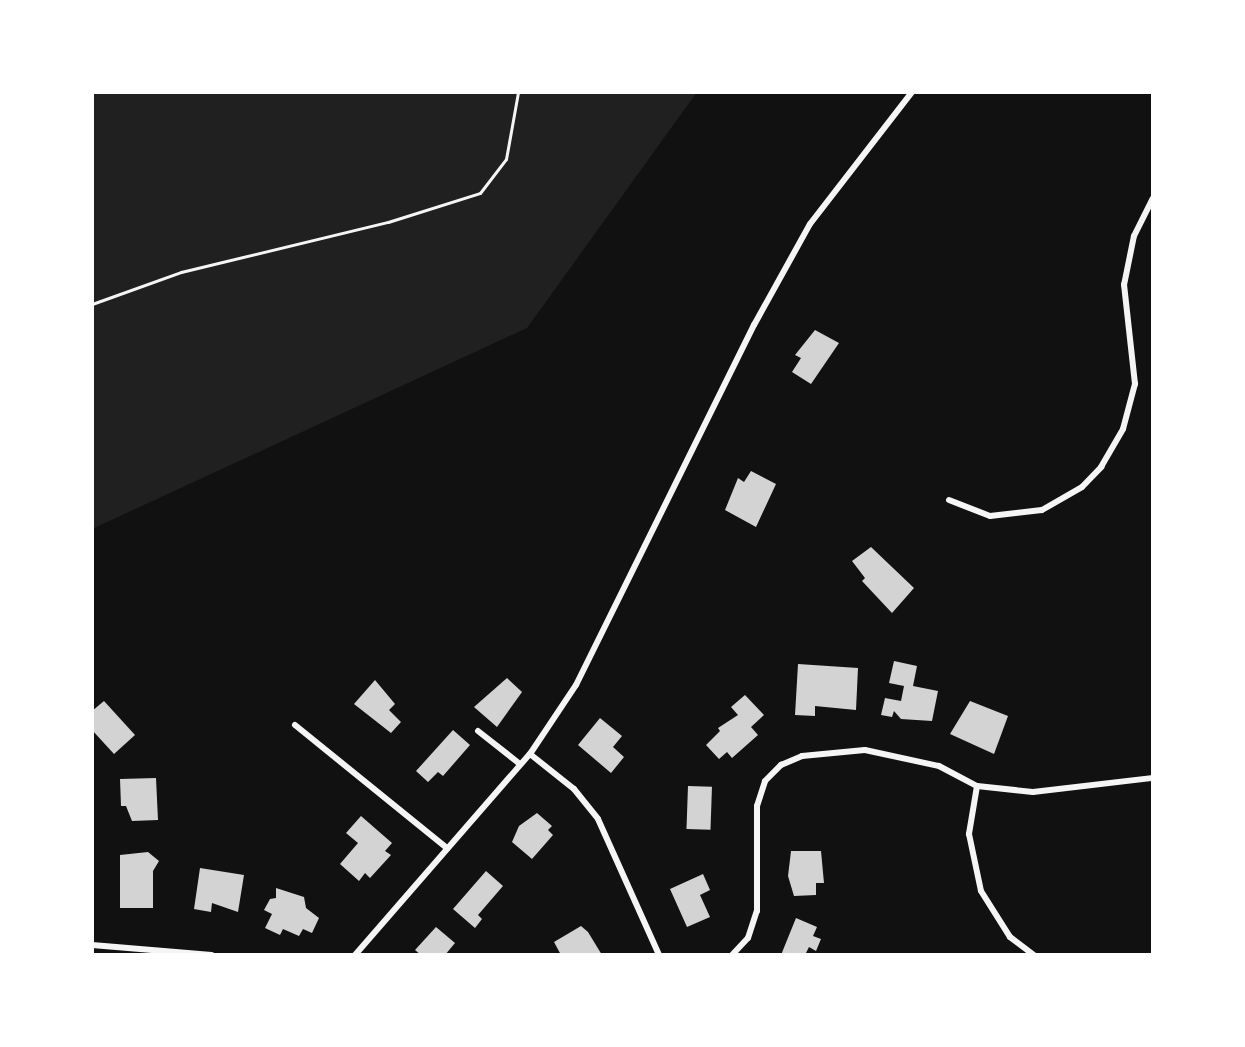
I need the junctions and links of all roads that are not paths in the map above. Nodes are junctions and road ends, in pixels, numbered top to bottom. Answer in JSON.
{"nodes":[{"id":1,"x":518,"y":92,"type":"edge"},
{"id":2,"x":912,"y":92,"type":"edge"},
{"id":3,"x":1153,"y":198,"type":"edge"},
{"id":4,"x":92,"y":304,"type":"edge"},
{"id":5,"x":949,"y":500,"type":"dead end"},
{"id":6,"x":295,"y":725,"type":"dead end"},
{"id":7,"x":478,"y":731,"type":"dead end"},
{"id":8,"x":530,"y":754,"type":"junction"},
{"id":9,"x":520,"y":764,"type":"junction"},
{"id":10,"x":1153,"y":778,"type":"edge"},
{"id":11,"x":977,"y":786,"type":"junction"},
{"id":12,"x":447,"y":848,"type":"junction"},
{"id":13,"x":92,"y":945,"type":"edge"},
{"id":14,"x":212,"y":955,"type":"edge"},
{"id":15,"x":355,"y":955,"type":"edge"},
{"id":16,"x":659,"y":955,"type":"edge"},
{"id":17,"x":732,"y":955,"type":"edge"},
{"id":18,"x":1034,"y":955,"type":"edge"}],
"edges":[{"from":1,"to":4,"type":"lane"},
{"from":2,"to":8,"type":"street"},
{"from":3,"to":5,"type":"street"},
{"from":6,"to":12,"type":"street"},
{"from":7,"to":9,"type":"street"},
{"from":8,"to":9,"type":"street"},
{"from":8,"to":16,"type":"street"},
{"from":9,"to":12,"type":"street"},
{"from":10,"to":11,"type":"street"},
{"from":11,"to":17,"type":"street"},
{"from":11,"to":18,"type":"street"},
{"from":12,"to":15,"type":"street"},
{"from":13,"to":14,"type":"street"}]}
